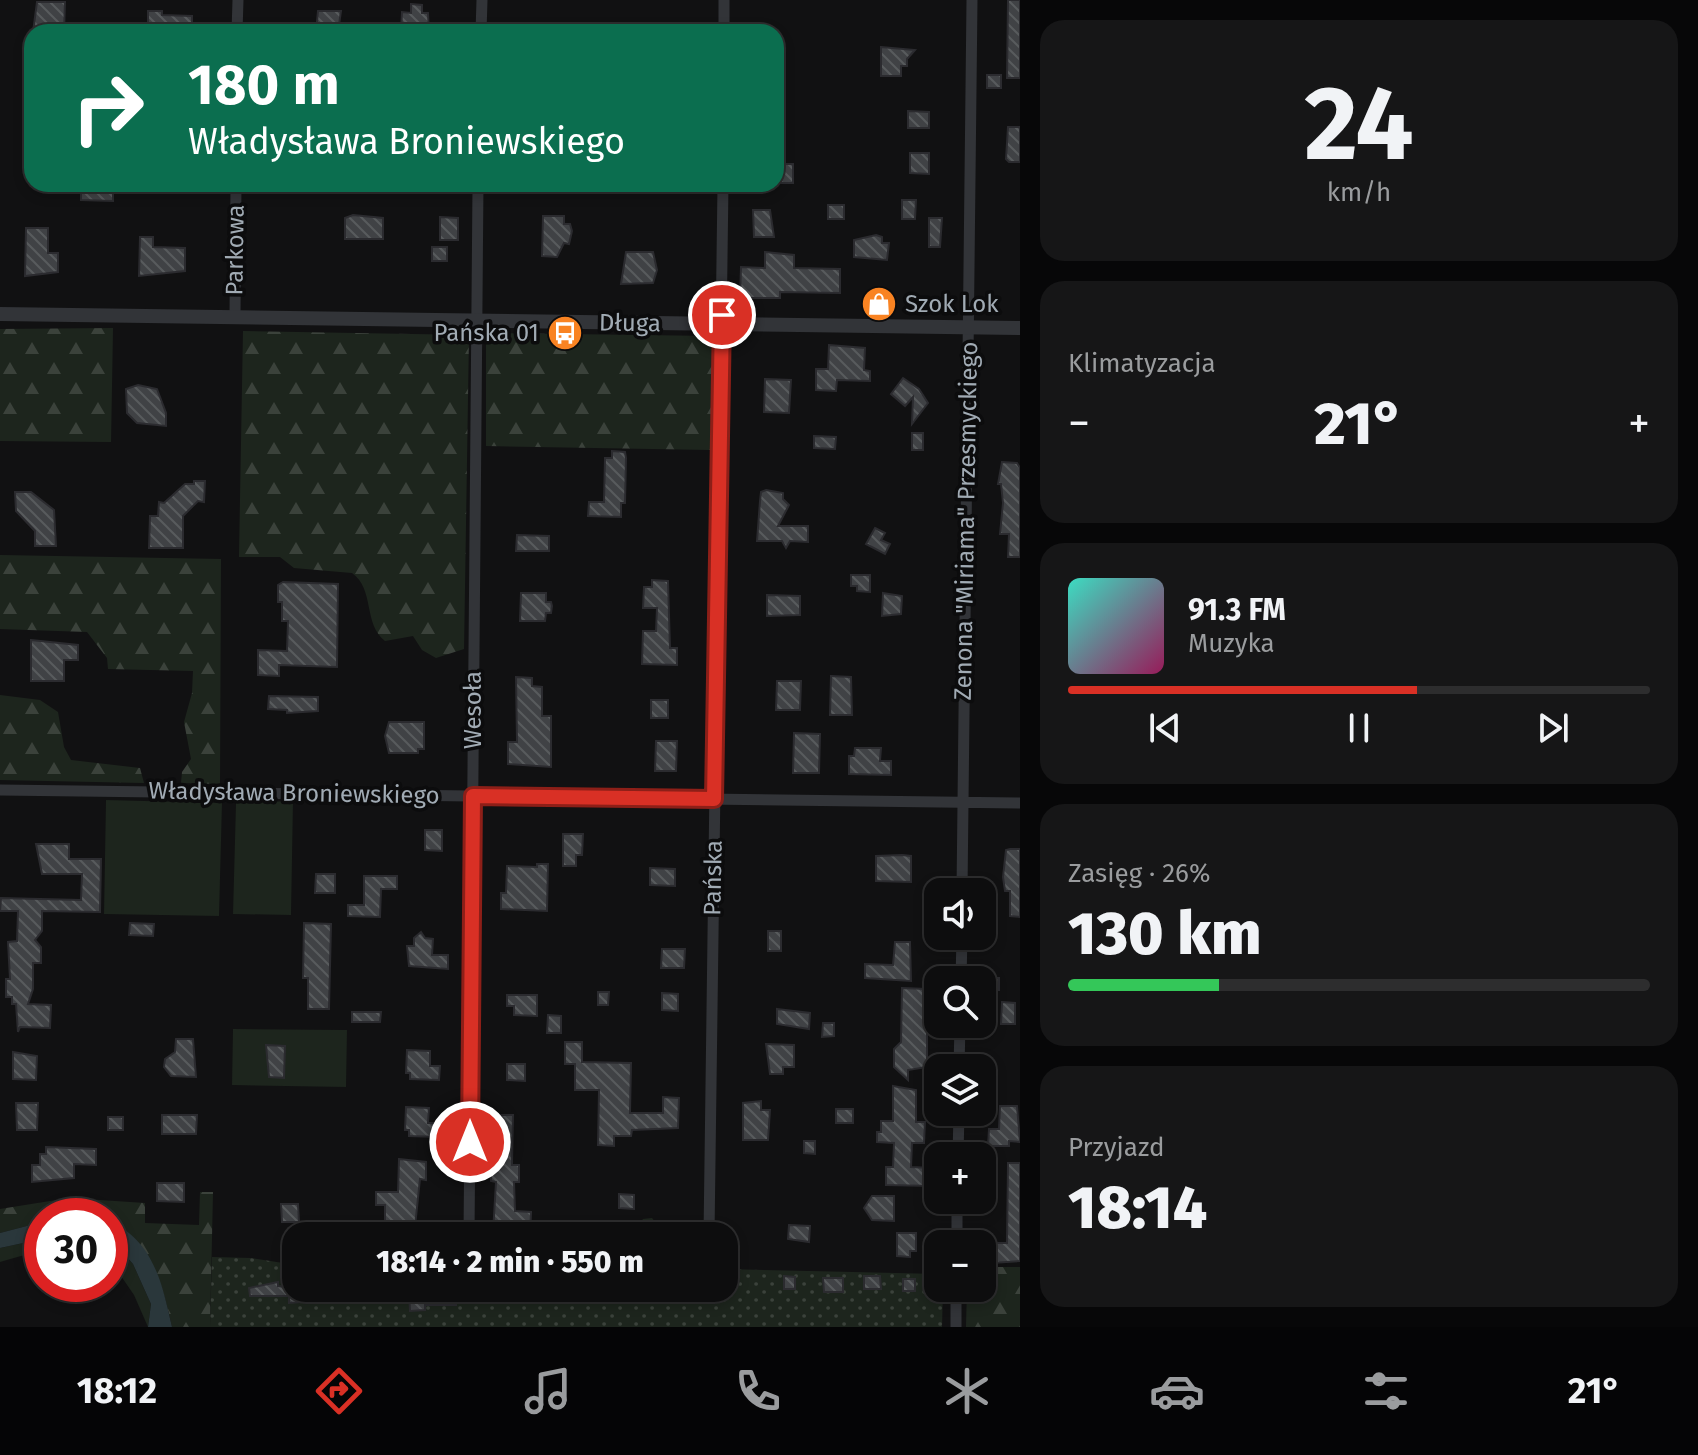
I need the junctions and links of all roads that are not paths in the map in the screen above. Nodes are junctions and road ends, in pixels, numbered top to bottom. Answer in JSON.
{"nodes":[{"id":1,"x":238,"y":0,"type":"edge"},
{"id":2,"x":482,"y":0,"type":"edge"},
{"id":3,"x":724,"y":0,"type":"edge"},
{"id":4,"x":972,"y":0,"type":"edge"},
{"id":5,"x":237,"y":24,"type":"edge"},
{"id":6,"x":481,"y":24,"type":"edge"},
{"id":7,"x":724,"y":24,"type":"edge"},
{"id":8,"x":236,"y":192,"type":"edge"},
{"id":9,"x":478,"y":192,"type":"edge"},
{"id":10,"x":723,"y":192,"type":"edge"},
{"id":11,"x":0,"y":314,"type":"edge"},
{"id":12,"x":235,"y":317,"type":"junction"},
{"id":13,"x":476,"y":320,"type":"junction"},
{"id":14,"x":723,"y":325,"type":"junction"},
{"id":15,"x":968,"y":328,"type":"junction"},
{"id":16,"x":1020,"y":328,"type":"edge"},
{"id":17,"x":0,"y":790,"type":"edge"},
{"id":18,"x":473,"y":796,"type":"junction"},
{"id":19,"x":714,"y":799,"type":"junction"},
{"id":20,"x":964,"y":802,"type":"junction"},
{"id":21,"x":1020,"y":803,"type":"edge"},
{"id":22,"x":962,"y":878,"type":"edge"},
{"id":23,"x":469,"y":1222,"type":"edge"},
{"id":24,"x":709,"y":1222,"type":"edge"},
{"id":25,"x":956,"y":1302,"type":"edge"},
{"id":26,"x":956,"y":1327,"type":"edge"}],
"edges":[{"from":1,"to":5,"type":"street"},
{"from":2,"to":6,"type":"street"},
{"from":3,"to":7,"type":"street"},
{"from":4,"to":15,"type":"street","name":"Zenona \"Miriama\" Przesmyckiego"},
{"from":8,"to":12,"type":"street","name":"Parkowa"},
{"from":9,"to":13,"type":"street","name":"Wesoła"},
{"from":10,"to":14,"type":"street","name":"Pańska"},
{"from":11,"to":12,"type":"street","name":"Długa"},
{"from":12,"to":13,"type":"street","name":"Długa"},
{"from":13,"to":14,"type":"street","name":"Długa"},
{"from":13,"to":18,"type":"street","name":"Wesoła"},
{"from":14,"to":15,"type":"street","name":"Długa"},
{"from":14,"to":19,"type":"street","name":"Pańska"},
{"from":15,"to":16,"type":"street","name":"Długa"},
{"from":15,"to":20,"type":"street","name":"Zenona \"Miriama\" Przesmyckiego"},
{"from":17,"to":18,"type":"street","name":"Władysława Broniewskiego"},
{"from":18,"to":19,"type":"street","name":"Władysława Broniewskiego"},
{"from":18,"to":23,"type":"street","name":"Wesoła"},
{"from":19,"to":20,"type":"street","name":"Władysława Broniewskiego"},
{"from":19,"to":24,"type":"street","name":"Pańska"},
{"from":20,"to":21,"type":"street","name":"Władysława Broniewskiego"},
{"from":20,"to":22,"type":"street","name":"Zenona \"Miriama\" Przesmyckiego"},
{"from":25,"to":26,"type":"street"}]}
